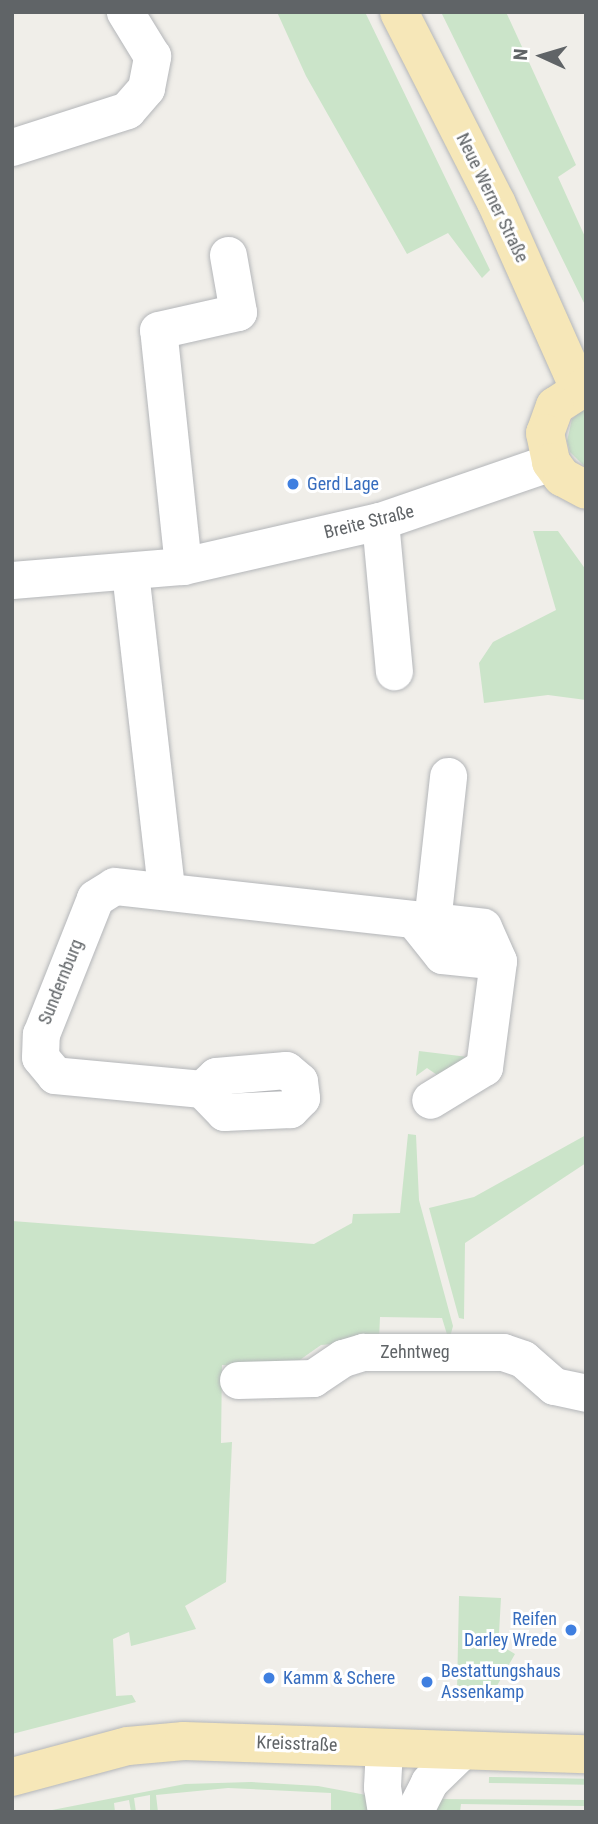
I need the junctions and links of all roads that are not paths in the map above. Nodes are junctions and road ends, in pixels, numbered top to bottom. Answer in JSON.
{"nodes":[{"id":1,"x":125,"y":12,"type":"edge"},
{"id":2,"x":399,"y":12,"type":"edge"},
{"id":3,"x":12,"y":147,"type":"edge"},
{"id":4,"x":228,"y":255,"type":"dead end"},
{"id":5,"x":582,"y":387,"type":"edge"},
{"id":6,"x":551,"y":462,"type":"junction"},
{"id":7,"x":586,"y":490,"type":"edge"},
{"id":8,"x":380,"y":521,"type":"junction"},
{"id":9,"x":183,"y":566,"type":"junction"},
{"id":10,"x":130,"y":572,"type":"junction"},
{"id":11,"x":12,"y":580,"type":"edge"},
{"id":12,"x":394,"y":671,"type":"dead end"},
{"id":13,"x":448,"y":776,"type":"dead end"},
{"id":14,"x":166,"y":890,"type":"junction"},
{"id":15,"x":423,"y":921,"type":"junction"},
{"id":16,"x":202,"y":1089,"type":"dead end"},
{"id":17,"x":430,"y":1100,"type":"dead end"},
{"id":18,"x":238,"y":1380,"type":"dead end"},
{"id":19,"x":586,"y":1393,"type":"edge"},
{"id":20,"x":384,"y":1748,"type":"junction"},
{"id":21,"x":461,"y":1751,"type":"junction"},
{"id":22,"x":586,"y":1754,"type":"edge"},
{"id":23,"x":12,"y":1777,"type":"edge"},
{"id":24,"x":386,"y":1812,"type":"edge"},
{"id":25,"x":414,"y":1812,"type":"edge"}],
"edges":[{"from":1,"to":3,"type":"street"},
{"from":2,"to":5,"type":"main road","name":"Neue Werner Straße"},
{"from":4,"to":9,"type":"street"},
{"from":5,"to":6,"type":"main road"},
{"from":6,"to":7,"type":"main road"},
{"from":6,"to":8,"type":"street","name":"Breite Straße"},
{"from":8,"to":9,"type":"street","name":"Breite Straße"},
{"from":8,"to":12,"type":"street"},
{"from":9,"to":10,"type":"street","name":"Breite Straße"},
{"from":10,"to":11,"type":"street","name":"Breite Straße"},
{"from":10,"to":14,"type":"street"},
{"from":13,"to":15,"type":"street"},
{"from":14,"to":15,"type":"street","name":"Sundernburg"},
{"from":14,"to":16,"type":"street","name":"Sundernburg"},
{"from":15,"to":17,"type":"street","name":"Sundernburg"},
{"from":18,"to":19,"type":"street","name":"Zehntweg"},
{"from":20,"to":21,"type":"main road","name":"Kreisstraße"},
{"from":20,"to":23,"type":"main road","name":"Kreisstraße"},
{"from":20,"to":24,"type":"street"},
{"from":21,"to":22,"type":"main road","name":"Kreisstraße"},
{"from":21,"to":25,"type":"street"}]}
